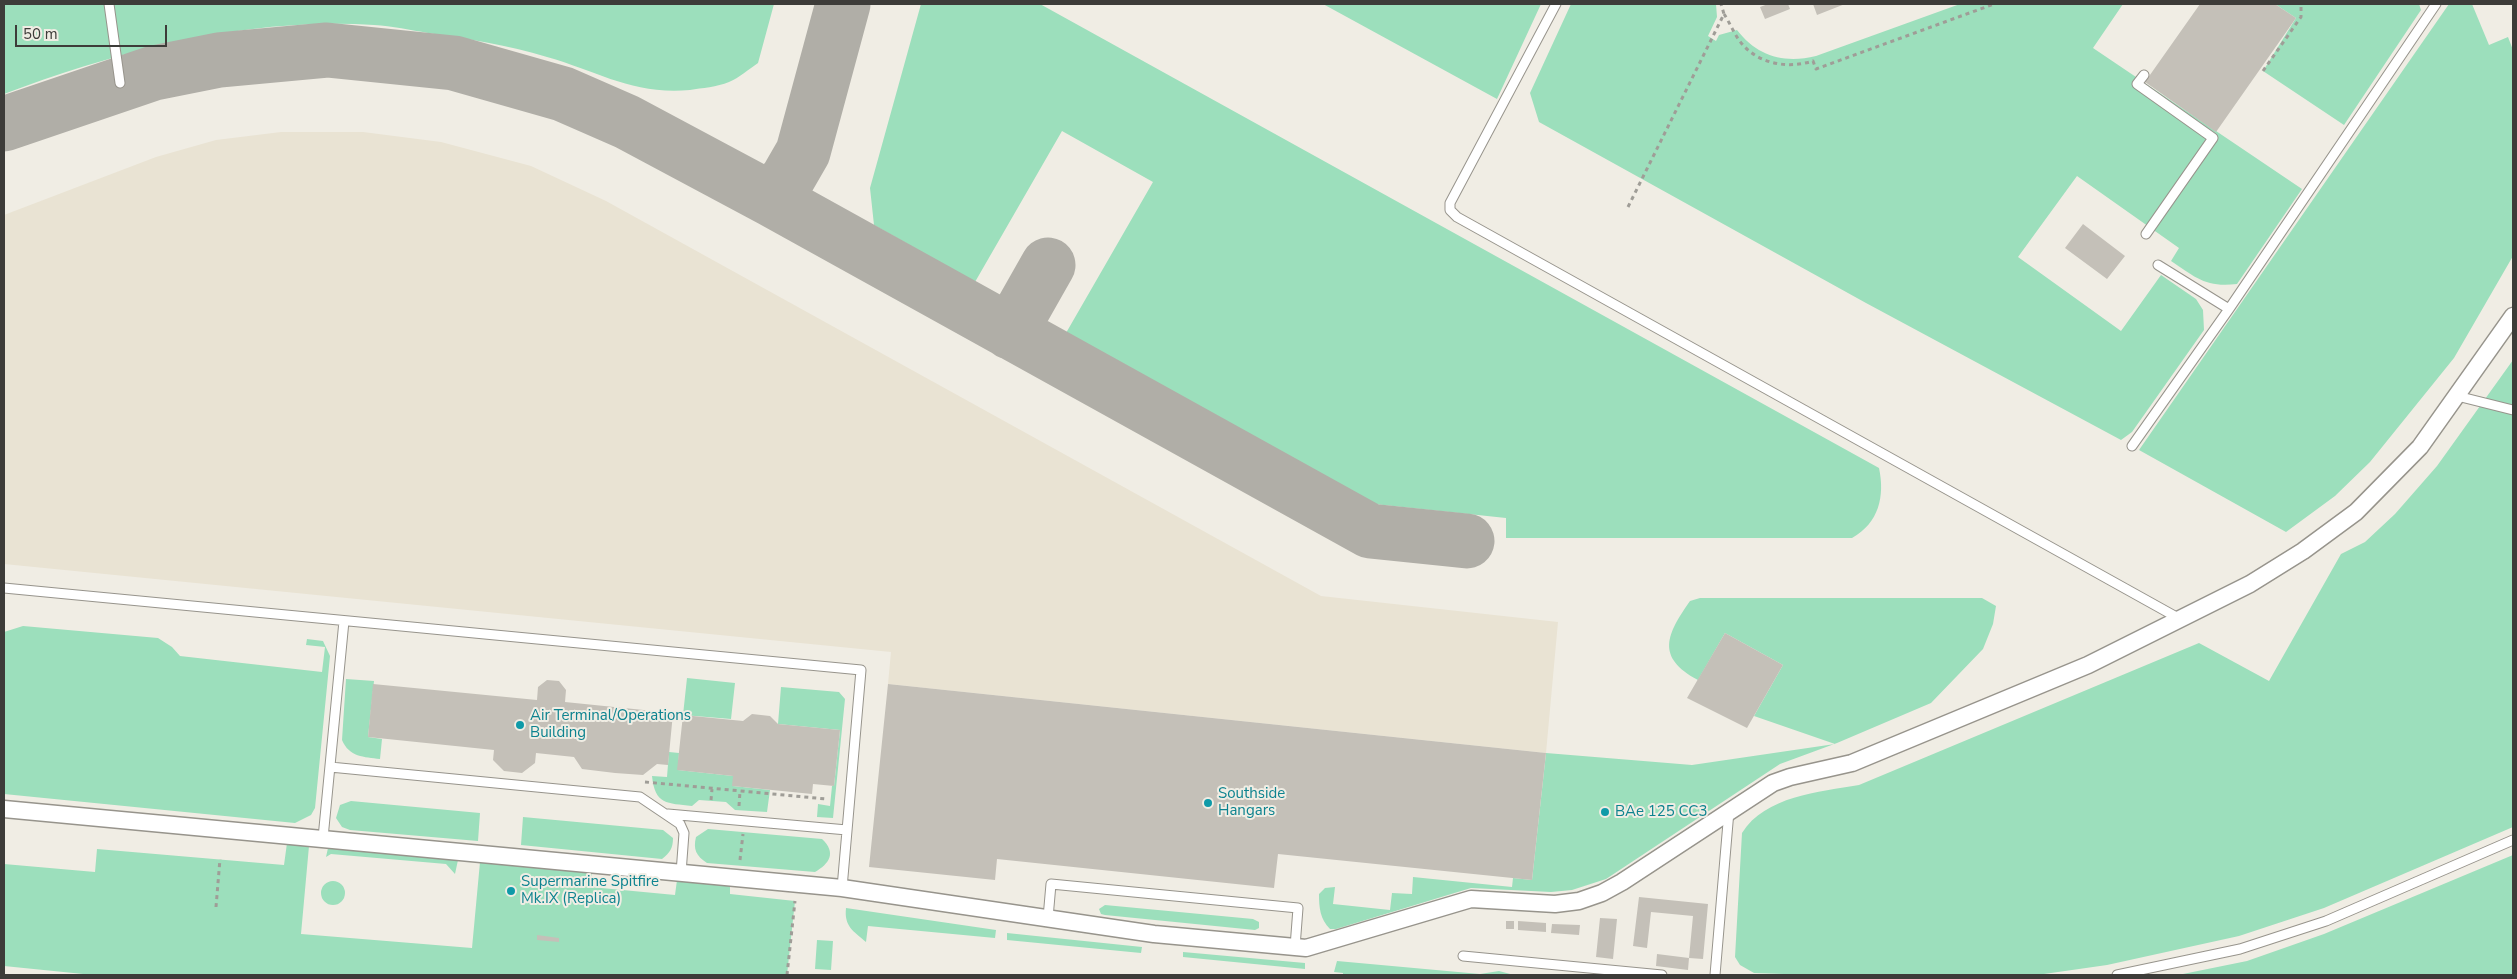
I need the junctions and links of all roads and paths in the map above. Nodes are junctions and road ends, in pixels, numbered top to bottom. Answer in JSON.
{"nodes":[{"id":1,"x":109,"y":4,"type":"edge"},
{"id":2,"x":1555,"y":4,"type":"edge"},
{"id":3,"x":1720,"y":4,"type":"edge"},
{"id":4,"x":1994,"y":4,"type":"edge"},
{"id":5,"x":2301,"y":4,"type":"edge"},
{"id":6,"x":2436,"y":4,"type":"edge"},
{"id":7,"x":1724,"y":14,"type":"junction"},
{"id":8,"x":2262,"y":70,"type":"dead end"},
{"id":9,"x":2144,"y":75,"type":"dead end"},
{"id":10,"x":120,"y":83,"type":"dead end"},
{"id":11,"x":1628,"y":207,"type":"dead end"},
{"id":12,"x":2146,"y":234,"type":"dead end"},
{"id":13,"x":2158,"y":265,"type":"dead end"},
{"id":14,"x":2228,"y":309,"type":"junction"},
{"id":15,"x":2513,"y":316,"type":"edge"},
{"id":16,"x":2457,"y":396,"type":"junction"},
{"id":17,"x":2513,"y":410,"type":"edge"},
{"id":18,"x":2132,"y":446,"type":"dead end"},
{"id":19,"x":4,"y":588,"type":"edge"},
{"id":20,"x":2180,"y":619,"type":"junction"},
{"id":21,"x":344,"y":621,"type":"junction"},
{"id":22,"x":330,"y":767,"type":"junction"},
{"id":23,"x":643,"y":782,"type":"dead end"},
{"id":24,"x":712,"y":788,"type":"junction"},
{"id":25,"x":826,"y":799,"type":"dead end"},
{"id":26,"x":712,"y":800,"type":"dead end"},
{"id":27,"x":4,"y":809,"type":"edge"},
{"id":28,"x":1729,"y":811,"type":"junction"},
{"id":29,"x":667,"y":814,"type":"junction"},
{"id":30,"x":847,"y":830,"type":"junction"},
{"id":31,"x":323,"y":838,"type":"junction"},
{"id":32,"x":2513,"y":840,"type":"edge"},
{"id":33,"x":220,"y":859,"type":"dead end"},
{"id":34,"x":681,"y":873,"type":"junction"},
{"id":35,"x":842,"y":888,"type":"junction"},
{"id":36,"x":216,"y":907,"type":"dead end"},
{"id":37,"x":1048,"y":918,"type":"junction"},
{"id":38,"x":1295,"y":947,"type":"junction"},
{"id":39,"x":1463,"y":956,"type":"dead end"},
{"id":40,"x":1662,"y":975,"type":"edge"},
{"id":41,"x":1715,"y":975,"type":"edge"},
{"id":42,"x":2117,"y":975,"type":"edge"}],
"edges":[{"from":1,"to":10,"type":"lane"},
{"from":2,"to":20,"type":"lane"},
{"from":3,"to":7,"type":"path"},
{"from":4,"to":7,"type":"path"},
{"from":5,"to":8,"type":"path"},
{"from":6,"to":14,"type":"lane"},
{"from":7,"to":11,"type":"path"},
{"from":9,"to":12,"type":"lane"},
{"from":13,"to":14,"type":"lane"},
{"from":14,"to":18,"type":"lane"},
{"from":15,"to":16,"type":"street"},
{"from":16,"to":17,"type":"lane"},
{"from":16,"to":20,"type":"street"},
{"from":19,"to":21,"type":"lane"},
{"from":20,"to":28,"type":"street"},
{"from":21,"to":22,"type":"lane"},
{"from":21,"to":30,"type":"lane"},
{"from":22,"to":29,"type":"lane"},
{"from":22,"to":31,"type":"lane"},
{"from":23,"to":24,"type":"path"},
{"from":24,"to":25,"type":"path"},
{"from":24,"to":26,"type":"path"},
{"from":27,"to":31,"type":"street"},
{"from":28,"to":38,"type":"street"},
{"from":28,"to":41,"type":"lane"},
{"from":29,"to":30,"type":"lane"},
{"from":29,"to":34,"type":"lane"},
{"from":30,"to":35,"type":"lane"},
{"from":31,"to":34,"type":"street"},
{"from":32,"to":42,"type":"lane"},
{"from":33,"to":36,"type":"path"},
{"from":34,"to":35,"type":"street"},
{"from":35,"to":37,"type":"street"},
{"from":37,"to":38,"type":"street"},
{"from":37,"to":38,"type":"lane"},
{"from":39,"to":40,"type":"lane"}]}
